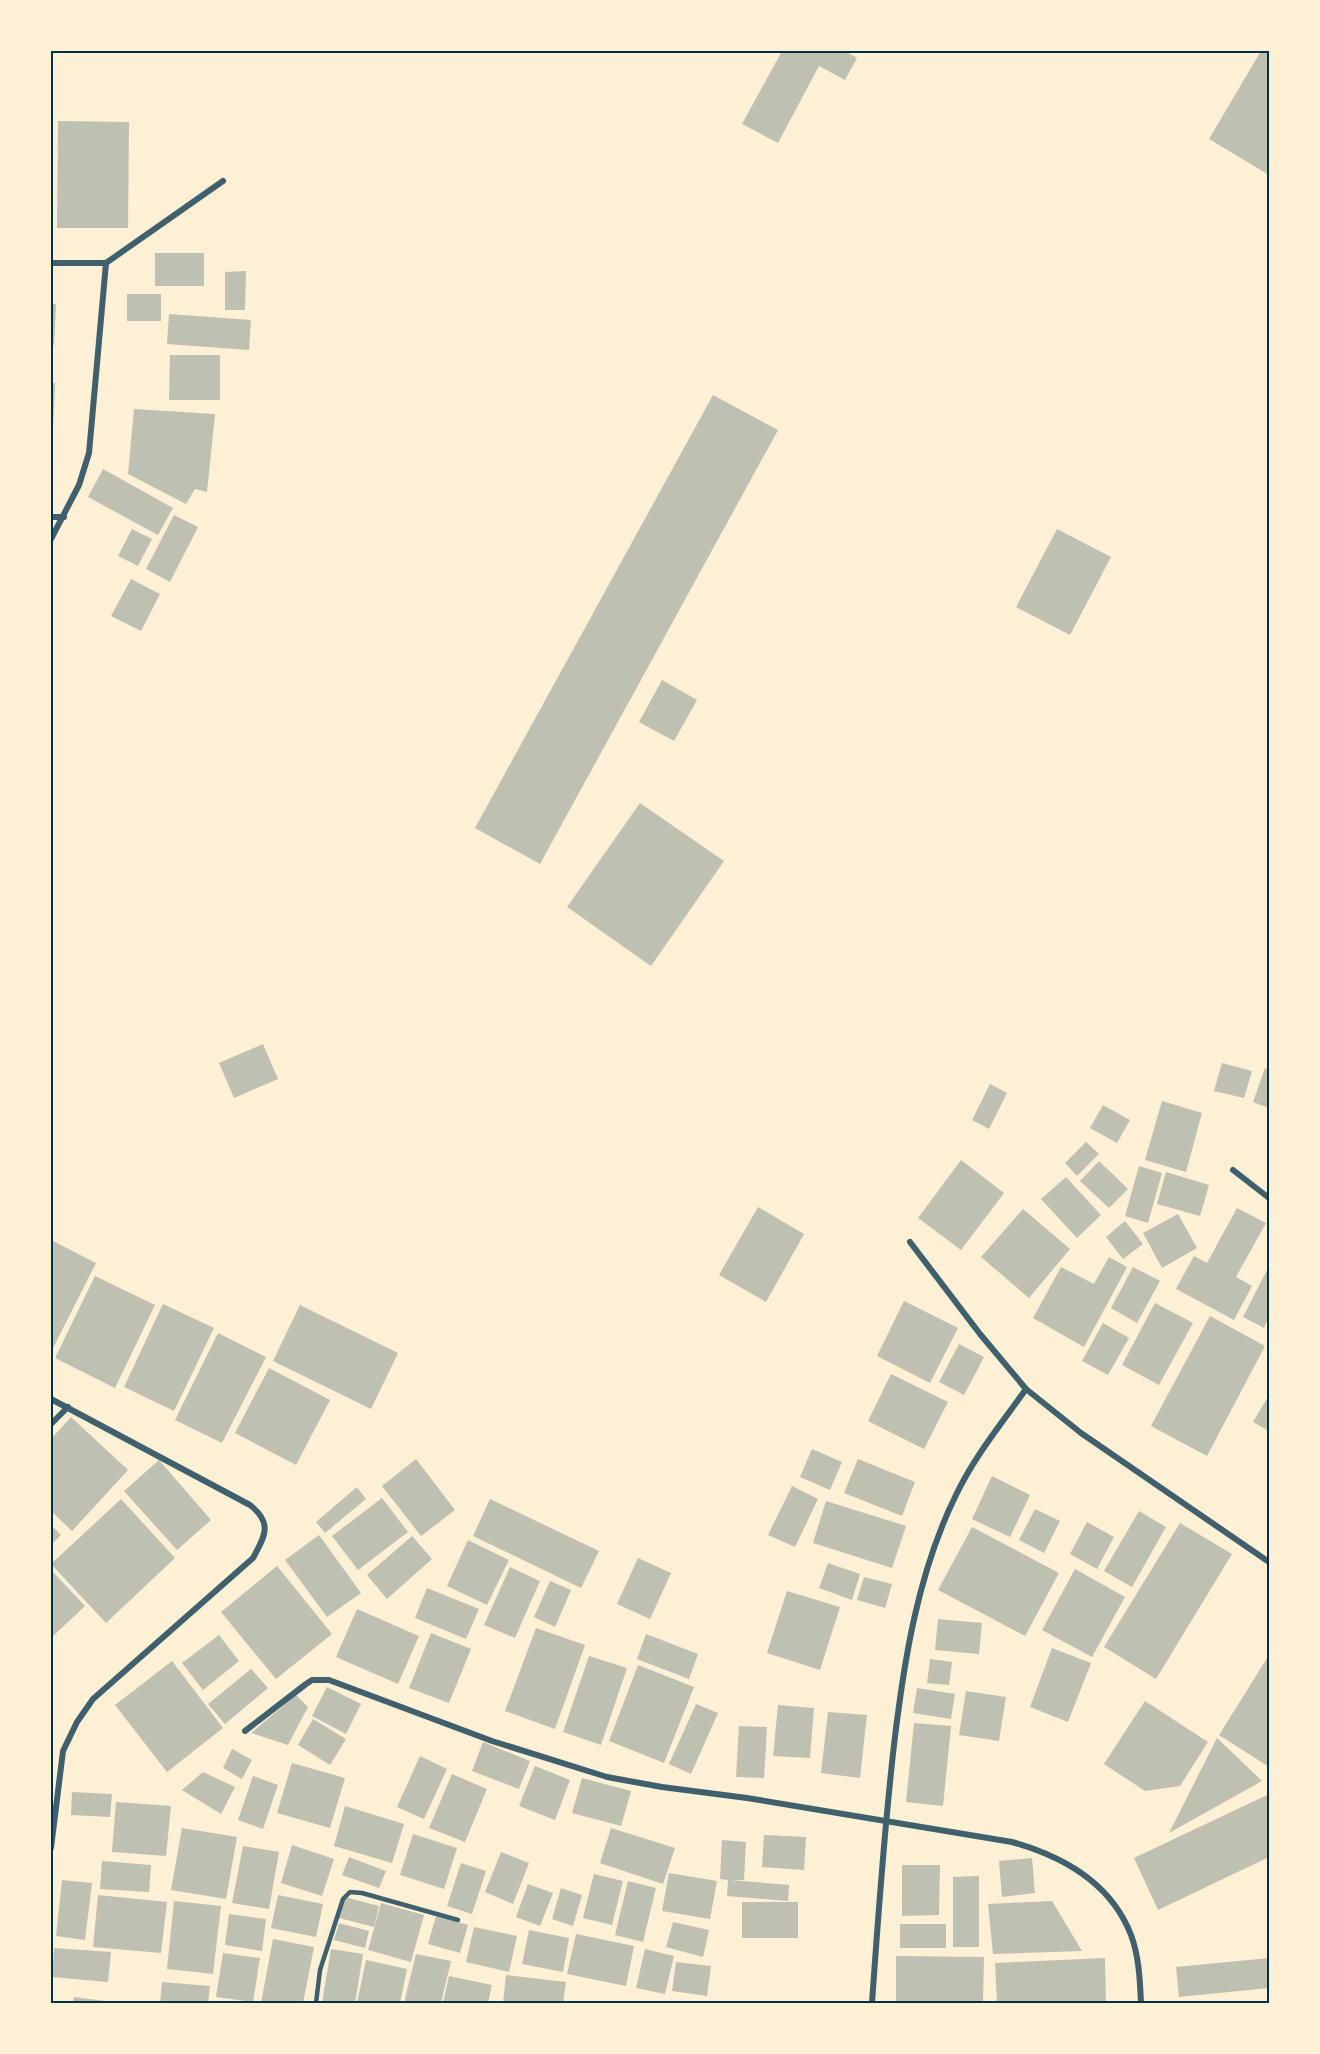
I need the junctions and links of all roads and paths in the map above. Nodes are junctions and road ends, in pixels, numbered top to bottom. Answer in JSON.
{"nodes":[{"id":1,"x":223,"y":181,"type":"dead end"},
{"id":2,"x":51,"y":263,"type":"edge"},
{"id":3,"x":106,"y":263,"type":"junction"},
{"id":4,"x":51,"y":517,"type":"edge"},
{"id":5,"x":64,"y":517,"type":"junction"},
{"id":6,"x":51,"y":539,"type":"edge"},
{"id":7,"x":1233,"y":1170,"type":"dead end"},
{"id":8,"x":1269,"y":1198,"type":"edge"},
{"id":9,"x":910,"y":1242,"type":"dead end"},
{"id":10,"x":1026,"y":1389,"type":"junction"},
{"id":11,"x":51,"y":1399,"type":"edge"},
{"id":12,"x":68,"y":1407,"type":"junction"},
{"id":13,"x":51,"y":1425,"type":"edge"},
{"id":14,"x":1269,"y":1562,"type":"edge"},
{"id":15,"x":245,"y":1731,"type":"dead end"},
{"id":16,"x":885,"y":1821,"type":"junction"},
{"id":17,"x":51,"y":1848,"type":"edge"},
{"id":18,"x":458,"y":1920,"type":"dead end"},
{"id":19,"x":316,"y":2003,"type":"edge"},
{"id":20,"x":872,"y":2003,"type":"edge"},
{"id":21,"x":1141,"y":2003,"type":"edge"}],
"edges":[{"from":1,"to":3,"type":"street"},
{"from":2,"to":3,"type":"street"},
{"from":3,"to":5,"type":"street"},
{"from":4,"to":5,"type":"street"},
{"from":5,"to":6,"type":"street"},
{"from":7,"to":8,"type":"street"},
{"from":9,"to":10,"type":"street"},
{"from":10,"to":14,"type":"street"},
{"from":10,"to":16,"type":"street"},
{"from":11,"to":12,"type":"street"},
{"from":12,"to":13,"type":"street"},
{"from":12,"to":17,"type":"street"},
{"from":15,"to":16,"type":"street"},
{"from":16,"to":20,"type":"street"},
{"from":16,"to":21,"type":"street"},
{"from":18,"to":19,"type":"lane"}]}
